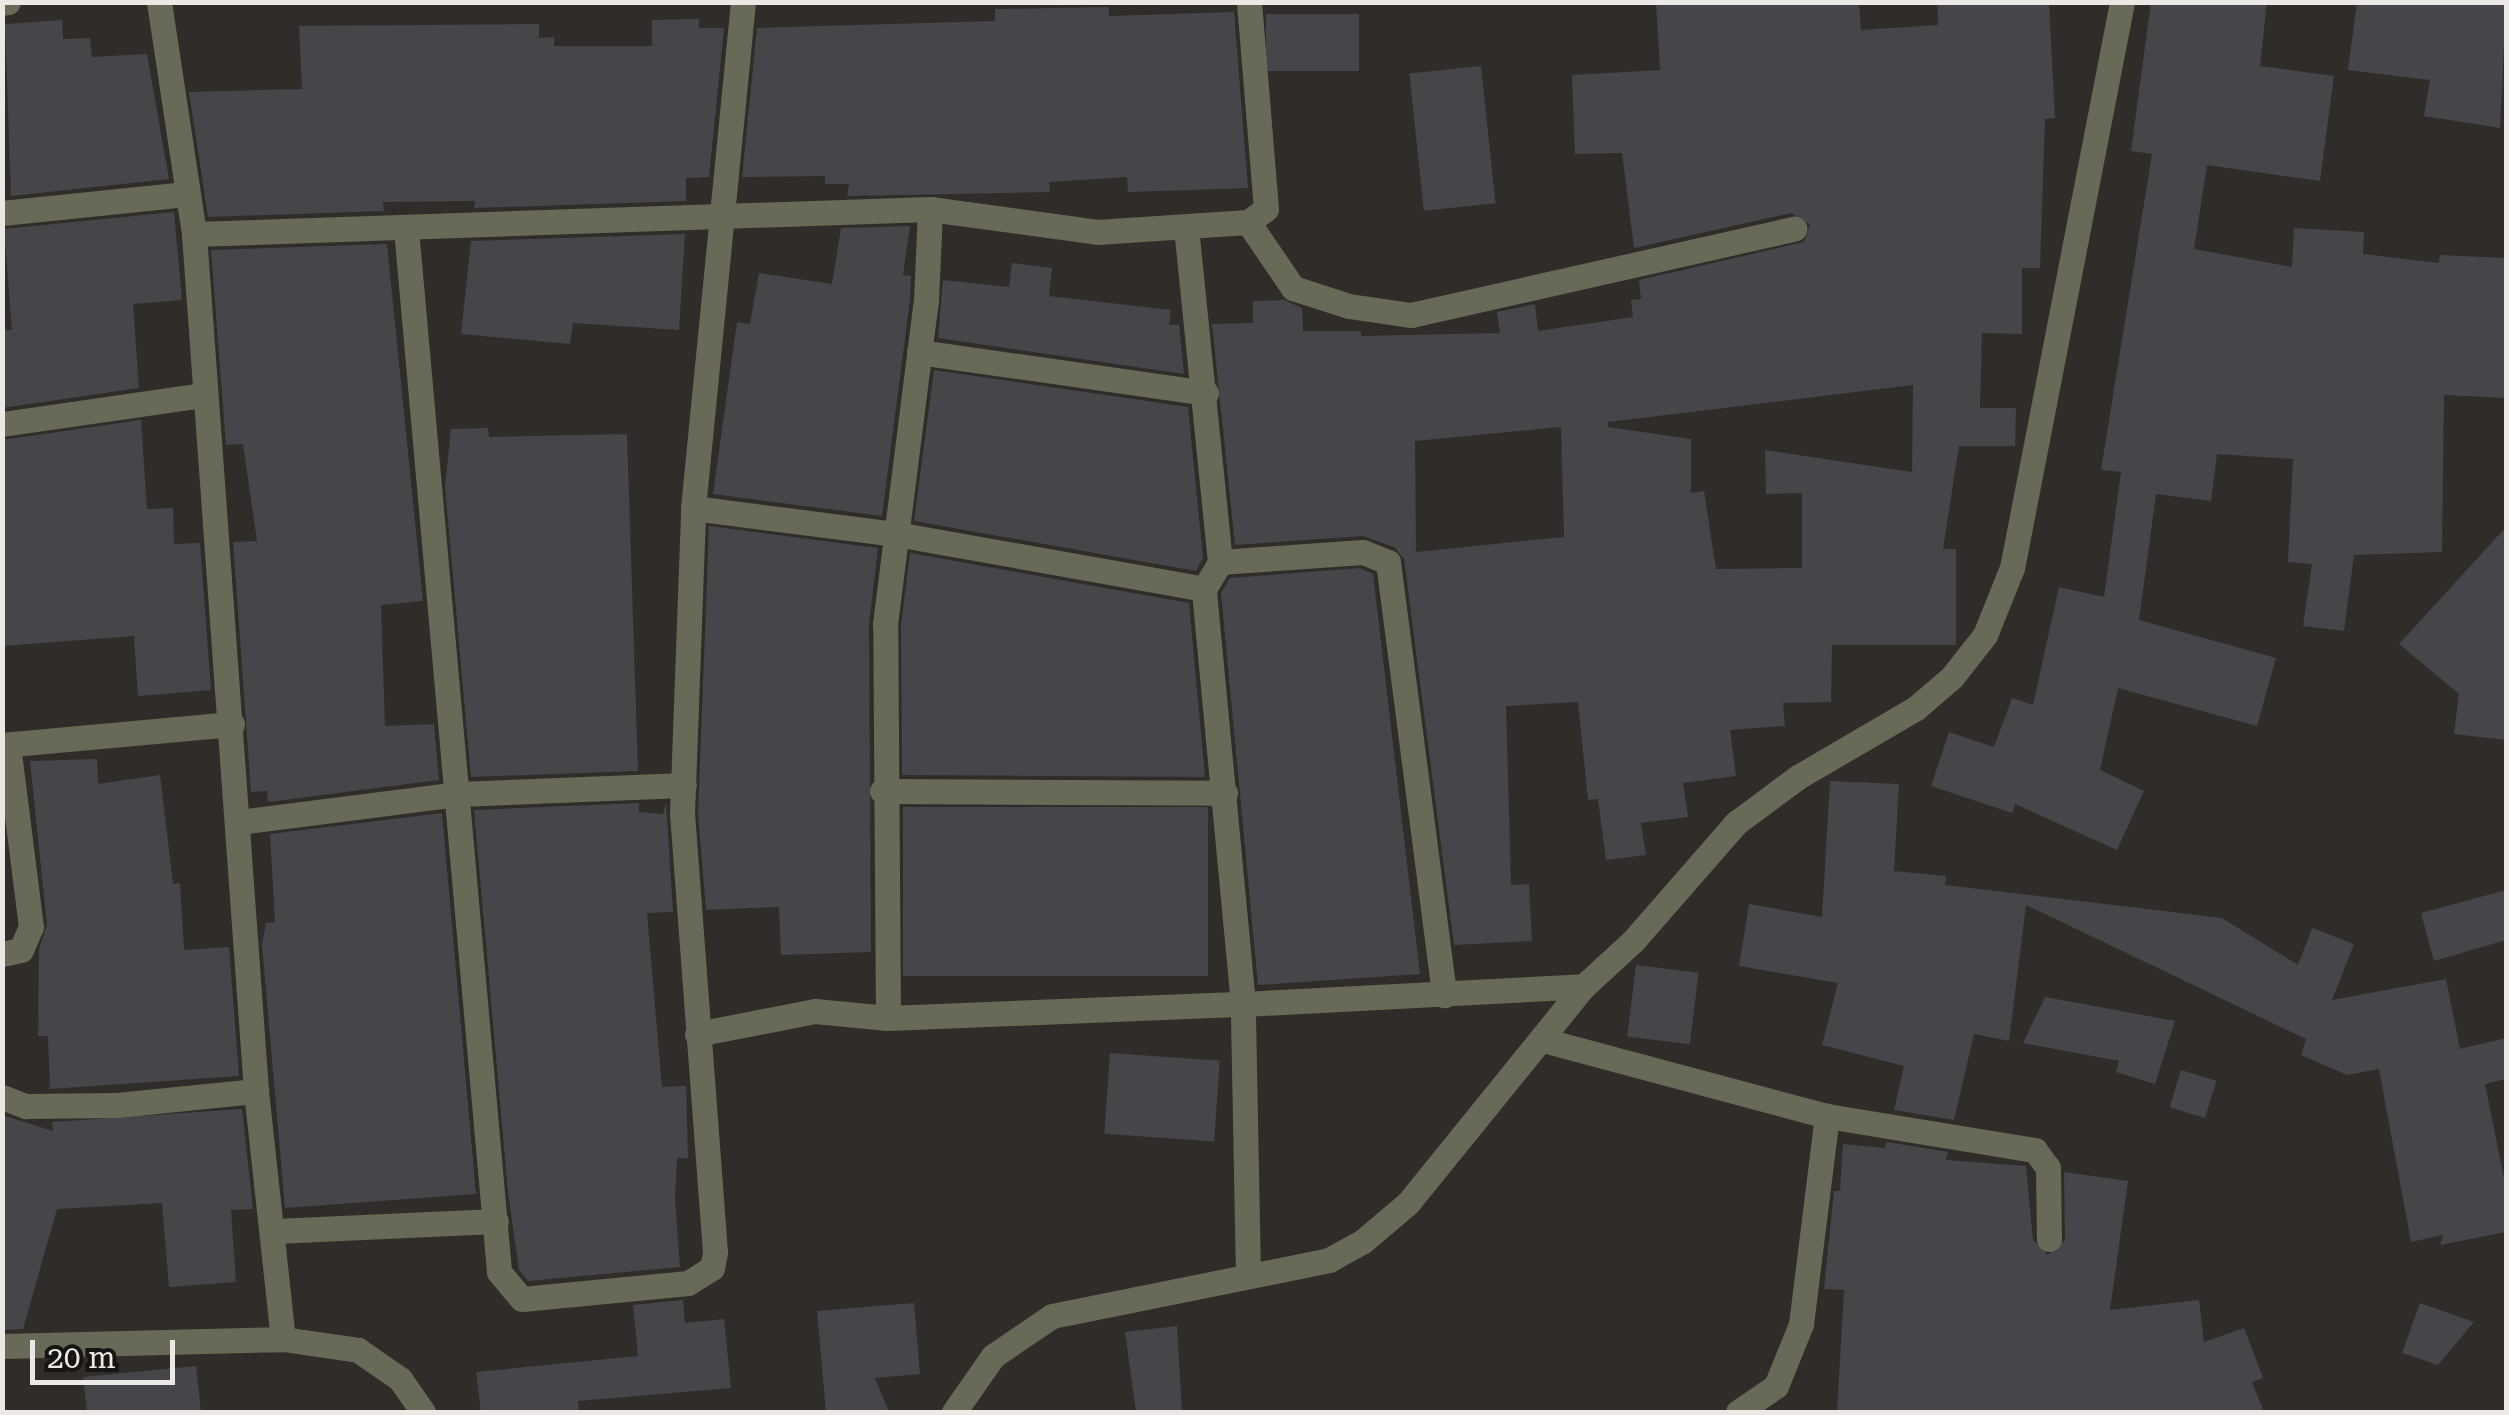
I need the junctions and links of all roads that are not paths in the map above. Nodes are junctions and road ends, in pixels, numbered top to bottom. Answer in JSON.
{"nodes":[{"id":1,"x":159,"y":2,"type":"edge"},
{"id":2,"x":744,"y":2,"type":"edge"},
{"id":3,"x":1250,"y":2,"type":"edge"},
{"id":4,"x":2122,"y":2,"type":"edge"},
{"id":5,"x":186,"y":194,"type":"junction"},
{"id":6,"x":930,"y":209,"type":"junction"},
{"id":7,"x":2,"y":213,"type":"edge"},
{"id":8,"x":718,"y":214,"type":"junction"},
{"id":9,"x":1248,"y":222,"type":"junction"},
{"id":10,"x":406,"y":228,"type":"junction"},
{"id":11,"x":1186,"y":229,"type":"junction"},
{"id":12,"x":1794,"y":229,"type":"dead end"},
{"id":13,"x":194,"y":234,"type":"junction"},
{"id":14,"x":919,"y":352,"type":"junction"},
{"id":15,"x":1206,"y":393,"type":"junction"},
{"id":16,"x":204,"y":395,"type":"junction"},
{"id":17,"x":2,"y":424,"type":"edge"},
{"id":18,"x":692,"y":508,"type":"junction"},
{"id":19,"x":896,"y":534,"type":"junction"},
{"id":20,"x":1220,"y":562,"type":"junction"},
{"id":21,"x":1204,"y":590,"type":"junction"},
{"id":22,"x":232,"y":724,"type":"junction"},
{"id":23,"x":5,"y":745,"type":"edge"},
{"id":24,"x":684,"y":785,"type":"junction"},
{"id":25,"x":882,"y":791,"type":"junction"},
{"id":26,"x":1225,"y":793,"type":"junction"},
{"id":27,"x":459,"y":794,"type":"junction"},
{"id":28,"x":240,"y":822,"type":"junction"},
{"id":29,"x":2,"y":954,"type":"edge"},
{"id":30,"x":1584,"y":986,"type":"junction"},
{"id":31,"x":1444,"y":995,"type":"junction"},
{"id":32,"x":1243,"y":1004,"type":"junction"},
{"id":33,"x":888,"y":1018,"type":"junction"},
{"id":34,"x":697,"y":1034,"type":"junction"},
{"id":35,"x":1543,"y":1040,"type":"junction"},
{"id":36,"x":256,"y":1092,"type":"junction"},
{"id":37,"x":2,"y":1097,"type":"edge"},
{"id":38,"x":1826,"y":1116,"type":"junction"},
{"id":39,"x":496,"y":1222,"type":"junction"},
{"id":40,"x":274,"y":1230,"type":"junction"},
{"id":41,"x":2049,"y":1239,"type":"dead end"},
{"id":42,"x":1248,"y":1276,"type":"junction"},
{"id":43,"x":284,"y":1339,"type":"junction"},
{"id":44,"x":2,"y":1346,"type":"edge"},
{"id":45,"x":423,"y":1412,"type":"edge"},
{"id":46,"x":954,"y":1412,"type":"edge"},
{"id":47,"x":1738,"y":1412,"type":"edge"}],
"edges":[{"from":1,"to":5,"type":"street"},
{"from":2,"to":8,"type":"street"},
{"from":3,"to":9,"type":"street"},
{"from":4,"to":30,"type":"street"},
{"from":5,"to":7,"type":"street"},
{"from":5,"to":13,"type":"street"},
{"from":6,"to":8,"type":"street"},
{"from":6,"to":11,"type":"street"},
{"from":6,"to":14,"type":"street"},
{"from":8,"to":10,"type":"street"},
{"from":8,"to":18,"type":"street"},
{"from":9,"to":11,"type":"street"},
{"from":9,"to":12,"type":"street"},
{"from":10,"to":13,"type":"street"},
{"from":10,"to":27,"type":"street"},
{"from":11,"to":15,"type":"street"},
{"from":13,"to":16,"type":"street"},
{"from":14,"to":15,"type":"street"},
{"from":14,"to":19,"type":"street"},
{"from":15,"to":20,"type":"street"},
{"from":16,"to":17,"type":"street"},
{"from":16,"to":22,"type":"street"},
{"from":18,"to":19,"type":"street"},
{"from":18,"to":24,"type":"street"},
{"from":19,"to":21,"type":"street"},
{"from":19,"to":25,"type":"street"},
{"from":20,"to":21,"type":"street"},
{"from":20,"to":31,"type":"street"},
{"from":21,"to":26,"type":"street"},
{"from":22,"to":23,"type":"street"},
{"from":22,"to":28,"type":"street"},
{"from":23,"to":29,"type":"street"},
{"from":24,"to":27,"type":"street"},
{"from":24,"to":34,"type":"street"},
{"from":25,"to":26,"type":"street"},
{"from":25,"to":33,"type":"street"},
{"from":26,"to":32,"type":"street"},
{"from":27,"to":28,"type":"street"},
{"from":27,"to":39,"type":"street"},
{"from":28,"to":36,"type":"street"},
{"from":30,"to":31,"type":"street"},
{"from":30,"to":35,"type":"street"},
{"from":31,"to":32,"type":"street"},
{"from":32,"to":33,"type":"street"},
{"from":32,"to":42,"type":"street"},
{"from":33,"to":34,"type":"street"},
{"from":34,"to":39,"type":"street"},
{"from":35,"to":38,"type":"street"},
{"from":35,"to":42,"type":"street"},
{"from":36,"to":37,"type":"street"},
{"from":36,"to":40,"type":"street"},
{"from":38,"to":41,"type":"street"},
{"from":38,"to":47,"type":"street"},
{"from":39,"to":40,"type":"street"},
{"from":40,"to":43,"type":"street"},
{"from":42,"to":46,"type":"street"},
{"from":43,"to":44,"type":"street"},
{"from":43,"to":45,"type":"street"}]}
